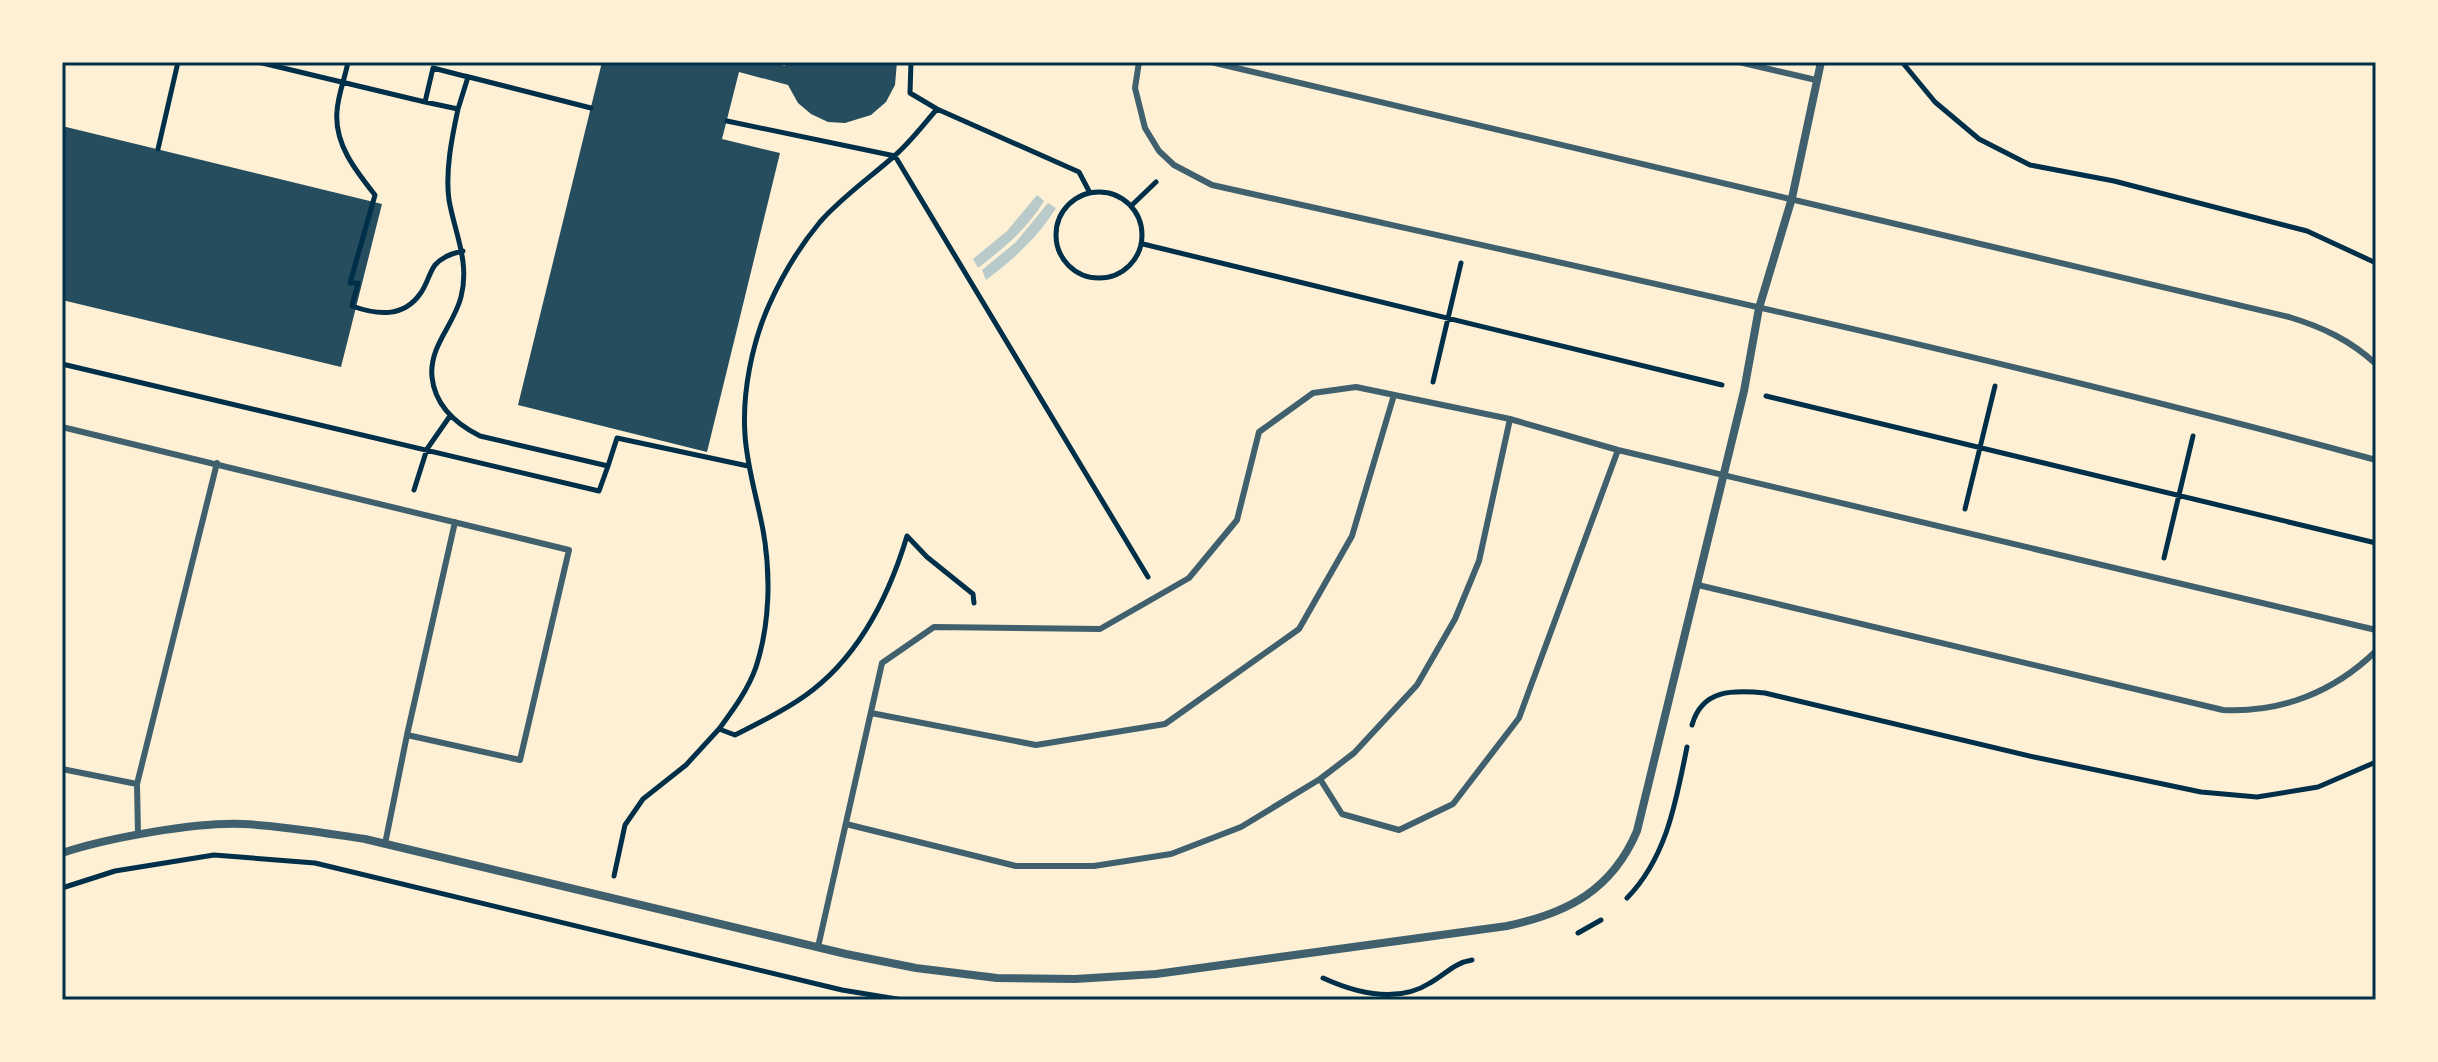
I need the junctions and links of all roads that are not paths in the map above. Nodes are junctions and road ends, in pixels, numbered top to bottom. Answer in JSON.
{"nodes":[{"id":1,"x":1139,"y":62,"type":"edge"},
{"id":2,"x":1211,"y":62,"type":"edge"},
{"id":3,"x":1739,"y":62,"type":"edge"},
{"id":4,"x":1821,"y":62,"type":"edge"},
{"id":5,"x":1816,"y":80,"type":"junction"},
{"id":6,"x":1792,"y":198,"type":"junction"},
{"id":7,"x":1759,"y":308,"type":"junction"},
{"id":8,"x":2376,"y":364,"type":"edge"},
{"id":9,"x":1394,"y":395,"type":"junction"},
{"id":10,"x":1510,"y":419,"type":"junction"},
{"id":11,"x":62,"y":427,"type":"edge"},
{"id":12,"x":1618,"y":450,"type":"junction"},
{"id":13,"x":2376,"y":460,"type":"edge"},
{"id":14,"x":217,"y":463,"type":"junction"},
{"id":15,"x":1724,"y":475,"type":"junction"},
{"id":16,"x":455,"y":522,"type":"junction"},
{"id":17,"x":1698,"y":585,"type":"junction"},
{"id":18,"x":2376,"y":630,"type":"edge"},
{"id":19,"x":2376,"y":651,"type":"edge"},
{"id":20,"x":871,"y":713,"type":"junction"},
{"id":21,"x":407,"y":735,"type":"junction"},
{"id":22,"x":62,"y":769,"type":"edge"},
{"id":23,"x":1320,"y":779,"type":"junction"},
{"id":24,"x":137,"y":784,"type":"junction"},
{"id":25,"x":846,"y":824,"type":"junction"},
{"id":26,"x":138,"y":836,"type":"junction"},
{"id":27,"x":385,"y":844,"type":"junction"},
{"id":28,"x":62,"y":853,"type":"edge"},
{"id":29,"x":818,"y":947,"type":"junction"}],
"edges":[{"from":1,"to":7,"type":"lane"},
{"from":2,"to":6,"type":"lane"},
{"from":3,"to":5,"type":"lane"},
{"from":4,"to":5,"type":"street"},
{"from":5,"to":6,"type":"street"},
{"from":6,"to":7,"type":"street"},
{"from":6,"to":8,"type":"lane"},
{"from":7,"to":13,"type":"lane"},
{"from":7,"to":15,"type":"street"},
{"from":9,"to":10,"type":"lane"},
{"from":9,"to":20,"type":"lane"},
{"from":9,"to":20,"type":"lane"},
{"from":10,"to":12,"type":"lane"},
{"from":10,"to":23,"type":"lane"},
{"from":11,"to":14,"type":"lane"},
{"from":12,"to":15,"type":"lane"},
{"from":12,"to":23,"type":"lane"},
{"from":14,"to":16,"type":"lane"},
{"from":14,"to":24,"type":"lane"},
{"from":15,"to":17,"type":"street"},
{"from":15,"to":18,"type":"lane"},
{"from":16,"to":21,"type":"lane"},
{"from":16,"to":21,"type":"lane"},
{"from":17,"to":19,"type":"lane"},
{"from":17,"to":29,"type":"street"},
{"from":20,"to":25,"type":"lane"},
{"from":21,"to":27,"type":"lane"},
{"from":22,"to":24,"type":"lane"},
{"from":23,"to":25,"type":"lane"},
{"from":24,"to":26,"type":"lane"},
{"from":25,"to":29,"type":"lane"},
{"from":26,"to":27,"type":"street"},
{"from":26,"to":28,"type":"street"},
{"from":27,"to":29,"type":"street"}]}
